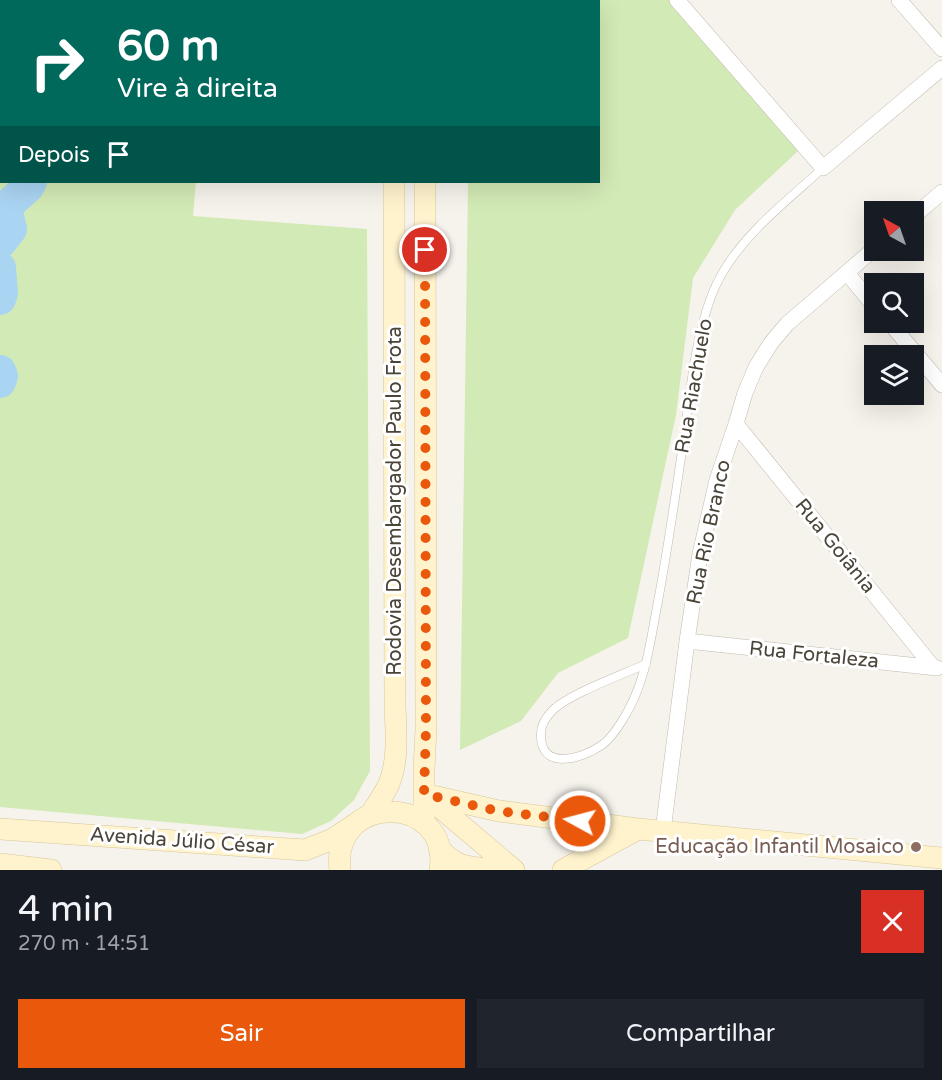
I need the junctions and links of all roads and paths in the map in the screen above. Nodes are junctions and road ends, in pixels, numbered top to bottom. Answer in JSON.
{"nodes":[{"id":1,"x":677,"y":0,"type":"edge"},
{"id":2,"x":899,"y":0,"type":"edge"},
{"id":3,"x":942,"y":49,"type":"edge"},
{"id":4,"x":942,"y":68,"type":"edge"},
{"id":5,"x":823,"y":168,"type":"junction"},
{"id":6,"x":394,"y":183,"type":"edge"},
{"id":7,"x":425,"y":183,"type":"edge"},
{"id":8,"x":942,"y":192,"type":"edge"},
{"id":9,"x":924,"y":207,"type":"edge"},
{"id":10,"x":864,"y":258,"type":"edge"},
{"id":11,"x":847,"y":273,"type":"junction"},
{"id":12,"x":864,"y":294,"type":"edge"},
{"id":13,"x":898,"y":333,"type":"edge"},
{"id":14,"x":942,"y":385,"type":"edge"},
{"id":15,"x":736,"y":424,"type":"junction"},
{"id":16,"x":687,"y":641,"type":"junction"},
{"id":17,"x":646,"y":664,"type":"junction"},
{"id":18,"x":938,"y":668,"type":"edge"},
{"id":19,"x":424,"y":794,"type":"junction"},
{"id":20,"x":364,"y":819,"type":"junction"},
{"id":21,"x":424,"y":824,"type":"junction"},
{"id":22,"x":0,"y":828,"type":"edge"},
{"id":23,"x":638,"y":829,"type":"junction"},
{"id":24,"x":663,"y":831,"type":"junction"},
{"id":25,"x":440,"y":848,"type":"junction"},
{"id":26,"x":942,"y":858,"type":"edge"},
{"id":27,"x":0,"y":864,"type":"edge"},
{"id":28,"x":51,"y":870,"type":"edge"},
{"id":29,"x":340,"y":870,"type":"edge"},
{"id":30,"x":440,"y":870,"type":"edge"},
{"id":31,"x":499,"y":870,"type":"edge"},
{"id":32,"x":514,"y":870,"type":"edge"},
{"id":33,"x":563,"y":870,"type":"edge"}],
"edges":[{"from":1,"to":5,"type":"street"},
{"from":2,"to":3,"type":"street"},
{"from":4,"to":5,"type":"street","name":"Rua Riachuelo"},
{"from":5,"to":17,"type":"lane","name":"Rua Riachuelo"},
{"from":6,"to":20,"type":"street","name":"Rodovia Desembargador Paulo Frota"},
{"from":7,"to":19,"type":"street","name":"Rodovia Desembargador Paulo Frota"},
{"from":8,"to":9,"type":"street"},
{"from":10,"to":11,"type":"street","name":"Rua Rio Branco"},
{"from":11,"to":12,"type":"street"},
{"from":11,"to":15,"type":"street","name":"Rua Rio Branco"},
{"from":13,"to":14,"type":"street"},
{"from":15,"to":16,"type":"street","name":"Rua Rio Branco"},
{"from":15,"to":18,"type":"street","name":"Rua Goiânia"},
{"from":16,"to":18,"type":"street","name":"Rua Fortaleza"},
{"from":16,"to":24,"type":"street","name":"Rua Rio Branco"},
{"from":17,"to":17,"type":"lane","name":"Rua Riachuelo"},
{"from":19,"to":21,"type":"street","name":"Rodovia Desembargador Paulo Frota"},
{"from":19,"to":23,"type":"street"},
{"from":19,"to":32,"type":"street"},
{"from":20,"to":21,"type":"street"},
{"from":20,"to":22,"type":"street","name":"Avenida Júlio César"},
{"from":20,"to":29,"type":"street","name":"Rodovia Desembargador Paulo Frota"},
{"from":21,"to":25,"type":"street"},
{"from":23,"to":24,"type":"street"},
{"from":23,"to":33,"type":"street"},
{"from":24,"to":26,"type":"street"},
{"from":25,"to":30,"type":"street"},
{"from":25,"to":31,"type":"street"},
{"from":27,"to":28,"type":"street"}]}
